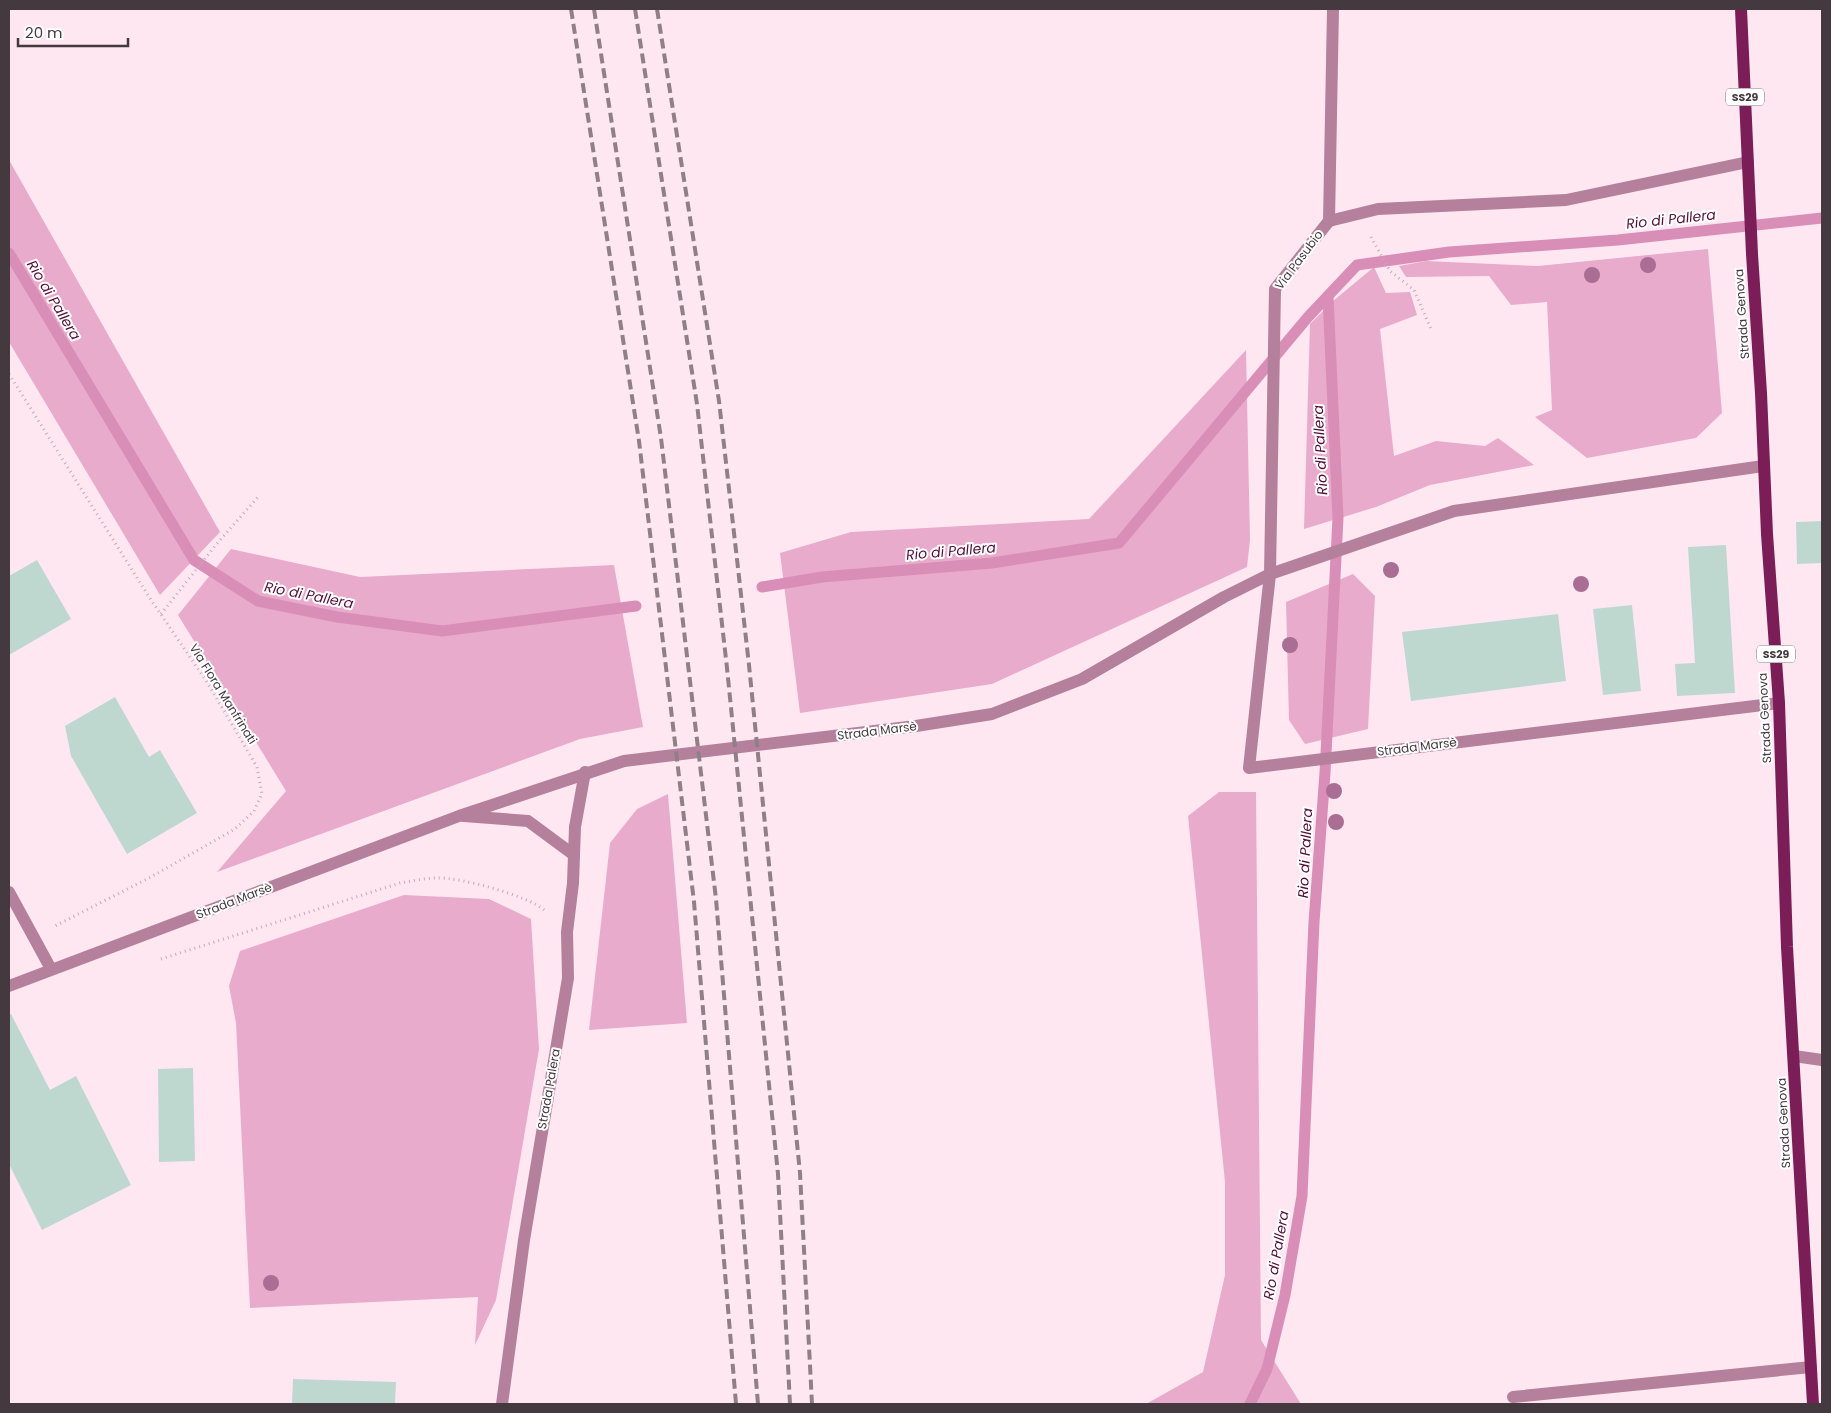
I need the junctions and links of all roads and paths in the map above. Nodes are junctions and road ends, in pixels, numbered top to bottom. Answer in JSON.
{"nodes":[{"id":1,"x":1333,"y":9,"type":"edge"},
{"id":2,"x":1741,"y":9,"type":"edge"},
{"id":3,"x":1748,"y":162,"type":"junction"},
{"id":4,"x":1329,"y":221,"type":"junction"},
{"id":5,"x":1368,"y":232,"type":"dead end"},
{"id":6,"x":1431,"y":329,"type":"dead end"},
{"id":7,"x":9,"y":374,"type":"edge"},
{"id":8,"x":1763,"y":466,"type":"junction"},
{"id":9,"x":258,"y":497,"type":"dead end"},
{"id":10,"x":1270,"y":574,"type":"junction"},
{"id":11,"x":161,"y":614,"type":"junction"},
{"id":12,"x":1779,"y":703,"type":"junction"},
{"id":13,"x":585,"y":772,"type":"junction"},
{"id":14,"x":459,"y":816,"type":"junction"},
{"id":15,"x":574,"y":855,"type":"junction"},
{"id":16,"x":9,"y":892,"type":"edge"},
{"id":17,"x":567,"y":932,"type":"junction"},
{"id":18,"x":37,"y":946,"type":"junction"},
{"id":19,"x":158,"y":960,"type":"dead end"},
{"id":20,"x":50,"y":969,"type":"junction"},
{"id":21,"x":9,"y":986,"type":"edge"},
{"id":22,"x":1794,"y":1056,"type":"junction"},
{"id":23,"x":1822,"y":1060,"type":"edge"},
{"id":24,"x":1811,"y":1367,"type":"junction"},
{"id":25,"x":1514,"y":1398,"type":"dead end"},
{"id":26,"x":502,"y":1404,"type":"edge"},
{"id":27,"x":1813,"y":1404,"type":"edge"}],
"edges":[{"from":1,"to":4,"type":"street","name":"Via Pasubio"},
{"from":2,"to":3,"type":"main road","name":"Strada Genova","number":"SS29"},
{"from":3,"to":4,"type":"street"},
{"from":3,"to":8,"type":"main road","name":"Strada Genova","number":"SS29"},
{"from":4,"to":10,"type":"street","name":"Via Pasubio"},
{"from":5,"to":6,"type":"path"},
{"from":7,"to":11,"type":"path","name":"Via Flora Manfrinati"},
{"from":8,"to":10,"type":"street","name":"Strada Marsè"},
{"from":8,"to":12,"type":"main road","name":"Strada Genova","number":"SS29"},
{"from":9,"to":11,"type":"path"},
{"from":10,"to":12,"type":"street","name":"Strada Marsè"},
{"from":10,"to":13,"type":"street","name":"Strada Marsè"},
{"from":11,"to":18,"type":"path","name":"Via Flora Manfrinati"},
{"from":12,"to":22,"type":"main road","name":"Strada Genova","number":"SS29"},
{"from":13,"to":14,"type":"street","name":"Strada Marsè"},
{"from":13,"to":15,"type":"street","name":"Strada Palera"},
{"from":14,"to":15,"type":"street","name":"Strada Marsè"},
{"from":14,"to":20,"type":"street","name":"Strada Marsè"},
{"from":15,"to":17,"type":"street","name":"Strada Palera"},
{"from":16,"to":18,"type":"street"},
{"from":17,"to":19,"type":"path"},
{"from":17,"to":26,"type":"street","name":"Strada Palera"},
{"from":18,"to":20,"type":"street"},
{"from":20,"to":21,"type":"street","name":"Strada Marsè"},
{"from":22,"to":23,"type":"street"},
{"from":22,"to":24,"type":"main road","name":"Strada Genova","number":"SS29"},
{"from":24,"to":25,"type":"street"},
{"from":24,"to":27,"type":"main road","name":"Strada Genova","number":"SS29"}]}
